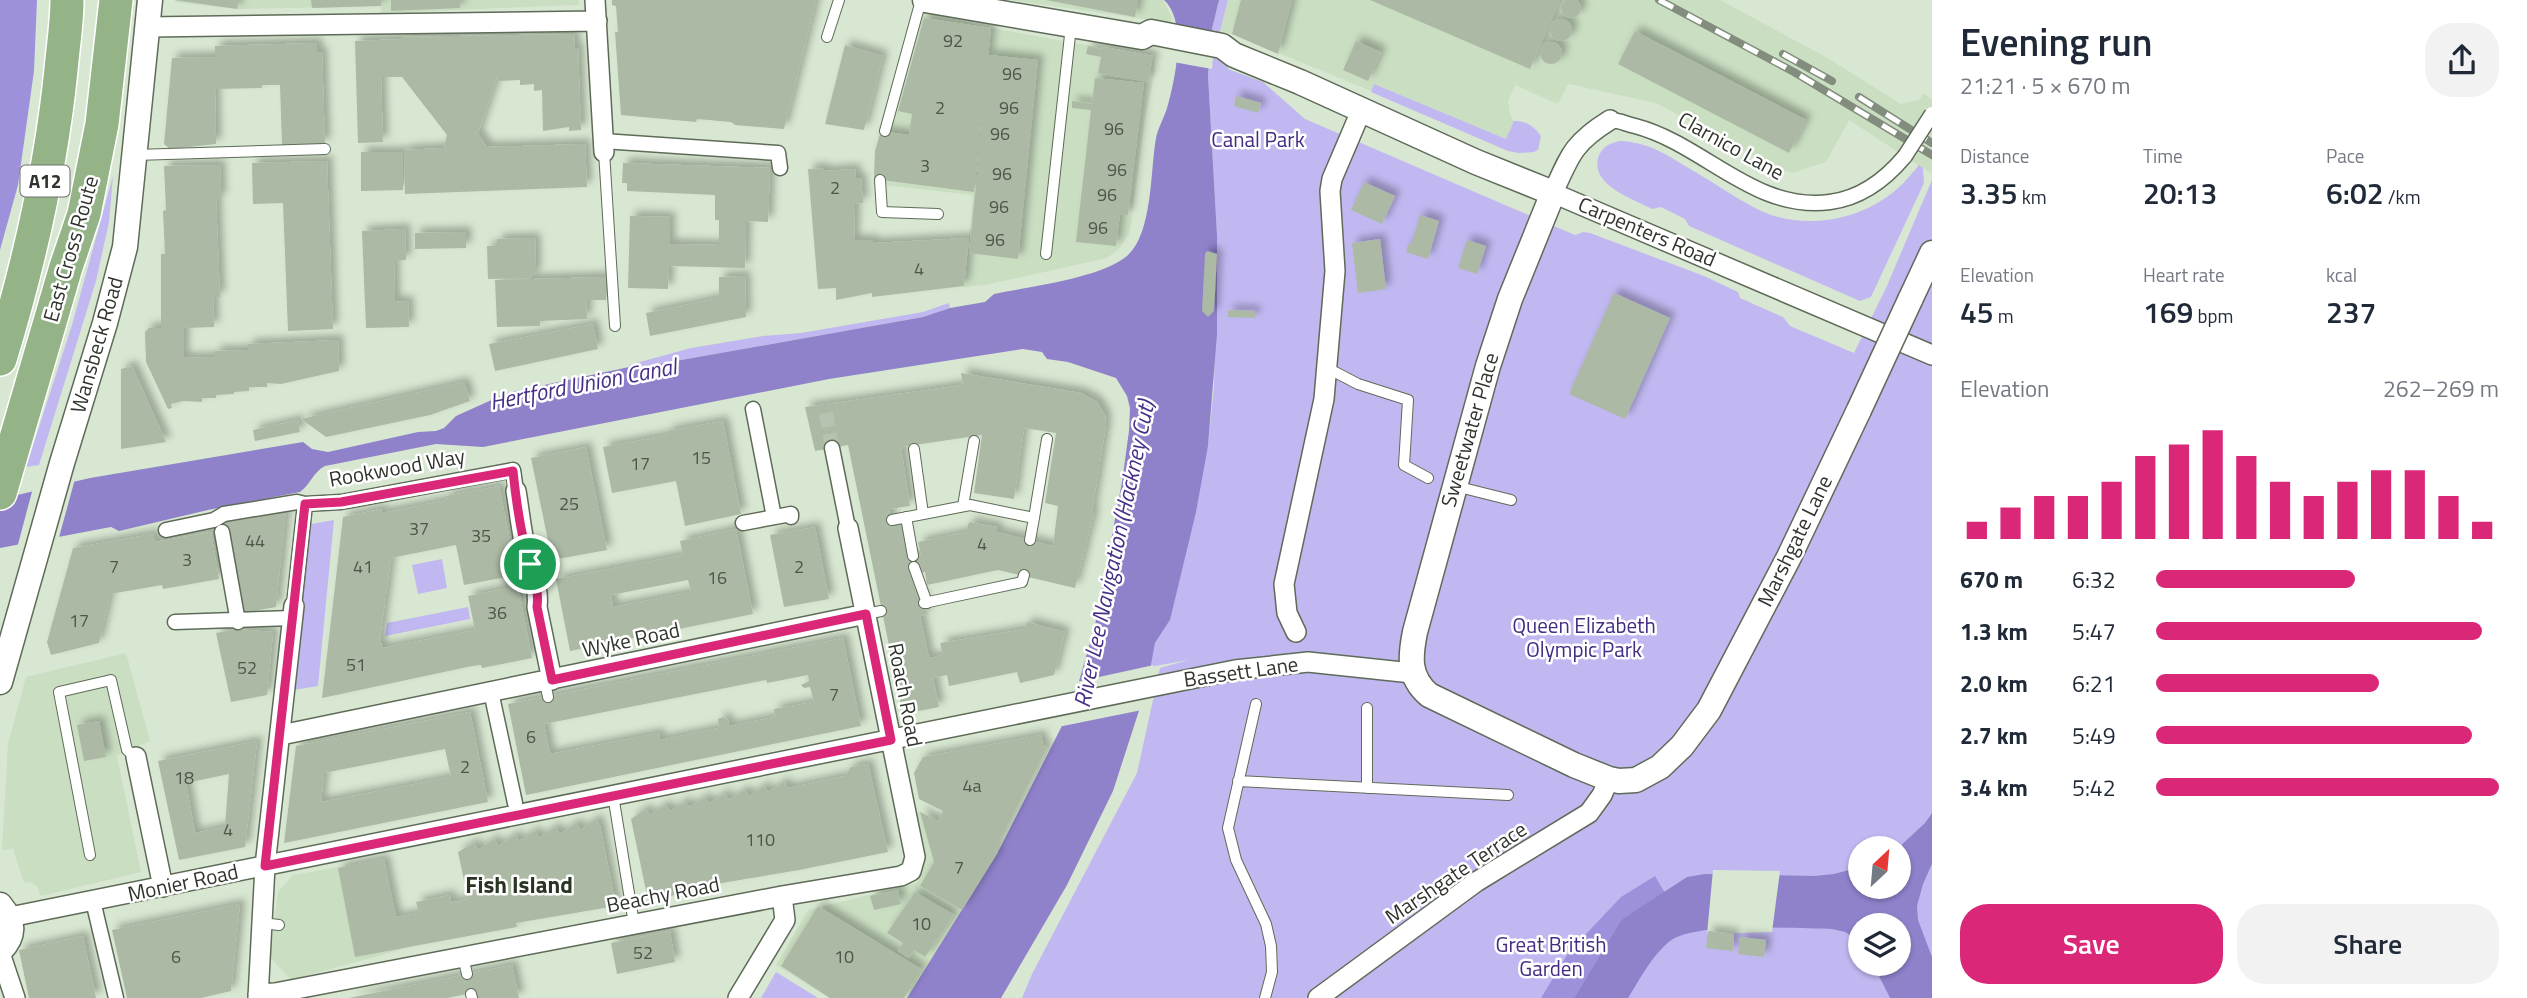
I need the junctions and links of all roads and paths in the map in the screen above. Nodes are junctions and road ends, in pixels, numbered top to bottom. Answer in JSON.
{"nodes":[{"id":1,"x":67,"y":0,"type":"edge"},
{"id":2,"x":100,"y":0,"type":"edge"},
{"id":3,"x":117,"y":0,"type":"edge"},
{"id":4,"x":150,"y":0,"type":"edge"},
{"id":5,"x":595,"y":0,"type":"edge"},
{"id":6,"x":839,"y":0,"type":"edge"},
{"id":7,"x":923,"y":0,"type":"edge"},
{"id":8,"x":974,"y":4,"type":"edge"},
{"id":9,"x":597,"y":20,"type":"junction"},
{"id":10,"x":1071,"y":26,"type":"junction"},
{"id":11,"x":148,"y":27,"type":"junction"},
{"id":12,"x":827,"y":37,"type":"dead end"},
{"id":13,"x":1361,"y":111,"type":"junction"},
{"id":14,"x":1932,"y":114,"type":"edge"},
{"id":15,"x":1609,"y":120,"type":"joint"},
{"id":16,"x":885,"y":131,"type":"dead end"},
{"id":17,"x":604,"y":146,"type":"junction"},
{"id":18,"x":325,"y":149,"type":"dead end"},
{"id":19,"x":135,"y":155,"type":"junction"},
{"id":20,"x":780,"y":168,"type":"dead end"},
{"id":21,"x":880,"y":180,"type":"dead end"},
{"id":22,"x":1553,"y":193,"type":"junction"},
{"id":23,"x":938,"y":215,"type":"dead end"},
{"id":24,"x":1932,"y":253,"type":"edge"},
{"id":25,"x":1046,"y":254,"type":"dead end"},
{"id":26,"x":66,"y":267,"type":"junction"},
{"id":27,"x":615,"y":326,"type":"dead end"},
{"id":28,"x":1932,"y":355,"type":"edge"},
{"id":29,"x":0,"y":359,"type":"edge"},
{"id":30,"x":1327,"y":371,"type":"junction"},
{"id":31,"x":753,"y":409,"type":"dead end"},
{"id":32,"x":1047,"y":439,"type":"dead end"},
{"id":33,"x":974,"y":442,"type":"dead end"},
{"id":34,"x":832,"y":447,"type":"tunnel mouth"},
{"id":35,"x":914,"y":449,"type":"dead end"},
{"id":36,"x":1428,"y":478,"type":"dead end"},
{"id":37,"x":4,"y":481,"type":"edge"},
{"id":38,"x":1454,"y":486,"type":"junction"},
{"id":39,"x":516,"y":491,"type":"joint"},
{"id":40,"x":1511,"y":500,"type":"dead end"},
{"id":41,"x":305,"y":504,"type":"junction"},
{"id":42,"x":963,"y":506,"type":"junction"},
{"id":43,"x":923,"y":514,"type":"junction"},
{"id":44,"x":774,"y":517,"type":"junction"},
{"id":45,"x":792,"y":517,"type":"dead end"},
{"id":46,"x":906,"y":517,"type":"junction"},
{"id":47,"x":1034,"y":518,"type":"junction"},
{"id":48,"x":892,"y":520,"type":"dead end"},
{"id":49,"x":743,"y":523,"type":"dead end"},
{"id":50,"x":852,"y":528,"type":"joint"},
{"id":51,"x":166,"y":530,"type":"dead end"},
{"id":52,"x":222,"y":532,"type":"dead end"},
{"id":53,"x":1030,"y":540,"type":"dead end"},
{"id":54,"x":913,"y":556,"type":"dead end"},
{"id":55,"x":914,"y":567,"type":"dead end"},
{"id":56,"x":1024,"y":575,"type":"dead end"},
{"id":57,"x":293,"y":612,"type":"junction"},
{"id":58,"x":874,"y":612,"type":"junction"},
{"id":59,"x":175,"y":622,"type":"dead end"},
{"id":60,"x":238,"y":622,"type":"junction"},
{"id":61,"x":1296,"y":632,"type":"dead end"},
{"id":62,"x":1412,"y":673,"type":"junction"},
{"id":63,"x":0,"y":682,"type":"edge"},
{"id":64,"x":548,"y":686,"type":"junction"},
{"id":65,"x":493,"y":701,"type":"dead end"},
{"id":66,"x":1256,"y":704,"type":"dead end"},
{"id":67,"x":1367,"y":708,"type":"dead end"},
{"id":68,"x":281,"y":735,"type":"junction"},
{"id":69,"x":891,"y":740,"type":"junction"},
{"id":70,"x":135,"y":757,"type":"joint"},
{"id":71,"x":1609,"y":779,"type":"junction"},
{"id":72,"x":1238,"y":781,"type":"junction"},
{"id":73,"x":1367,"y":788,"type":"junction"},
{"id":74,"x":1507,"y":795,"type":"dead end"},
{"id":75,"x":515,"y":803,"type":"dead end"},
{"id":76,"x":614,"y":803,"type":"junction"},
{"id":77,"x":90,"y":855,"type":"dead end"},
{"id":78,"x":265,"y":866,"type":"junction"},
{"id":79,"x":911,"y":871,"type":"joint"},
{"id":80,"x":163,"y":887,"type":"junction"},
{"id":81,"x":782,"y":896,"type":"junction"},
{"id":82,"x":93,"y":901,"type":"junction"},
{"id":83,"x":5,"y":911,"type":"edge"},
{"id":84,"x":634,"y":924,"type":"junction"},
{"id":85,"x":0,"y":952,"type":"edge"},
{"id":86,"x":258,"y":996,"type":"edge"},
{"id":87,"x":15,"y":998,"type":"edge"},
{"id":88,"x":116,"y":998,"type":"edge"},
{"id":89,"x":738,"y":998,"type":"edge"},
{"id":90,"x":1265,"y":998,"type":"edge"},
{"id":91,"x":1318,"y":998,"type":"edge"}],
"edges":[{"from":1,"to":29,"type":"highway","name":"East Cross Route","number":"A12"},
{"from":2,"to":26,"type":"highway","number":"A12"},
{"from":3,"to":26,"type":"highway","name":"East Cross Route","number":"A12"},
{"from":4,"to":11,"type":"street","name":"Wansbeck Road"},
{"from":5,"to":9,"type":"street"},
{"from":6,"to":12,"type":"lane"},
{"from":7,"to":8,"type":"street","name":"Carpenters Road"},
{"from":7,"to":16,"type":"lane"},
{"from":8,"to":10,"type":"street","name":"Carpenters Road"},
{"from":9,"to":11,"type":"street"},
{"from":9,"to":17,"type":"street"},
{"from":10,"to":13,"type":"street","name":"Carpenters Road"},
{"from":10,"to":25,"type":"lane"},
{"from":11,"to":19,"type":"street","name":"Wansbeck Road"},
{"from":13,"to":22,"type":"street","name":"Carpenters Road"},
{"from":13,"to":30,"type":"street"},
{"from":14,"to":15,"type":"street","name":"Clarnico Lane","bridge":true},
{"from":15,"to":22,"type":"street","name":"Clarnico Lane"},
{"from":17,"to":20,"type":"street"},
{"from":17,"to":27,"type":"lane"},
{"from":18,"to":19,"type":"lane"},
{"from":19,"to":63,"type":"street","name":"Wansbeck Road"},
{"from":21,"to":23,"type":"lane"},
{"from":22,"to":28,"type":"street","name":"Carpenters Road"},
{"from":22,"to":38,"type":"street","name":"Sweetwater Place"},
{"from":24,"to":71,"type":"street","name":"Marshgate Lane","bridge":true},
{"from":26,"to":37,"type":"highway","name":"East Cross Route","number":"A12"},
{"from":30,"to":36,"type":"lane"},
{"from":30,"to":61,"type":"street"},
{"from":31,"to":44,"type":"street"},
{"from":32,"to":47,"type":"lane"},
{"from":33,"to":42,"type":"lane"},
{"from":34,"to":50,"type":"street"},
{"from":35,"to":43,"type":"lane"},
{"from":38,"to":40,"type":"lane"},
{"from":38,"to":62,"type":"street","name":"Sweetwater Place"},
{"from":39,"to":41,"type":"street","name":"Rookwood Way"},
{"from":39,"to":64,"type":"street","name":"Rookwood Way"},
{"from":41,"to":51,"type":"street"},
{"from":41,"to":57,"type":"street","name":"Rookwood Way"},
{"from":42,"to":43,"type":"lane"},
{"from":42,"to":47,"type":"lane"},
{"from":43,"to":46,"type":"lane"},
{"from":44,"to":45,"type":"street"},
{"from":44,"to":49,"type":"street"},
{"from":46,"to":48,"type":"lane"},
{"from":46,"to":54,"type":"lane"},
{"from":47,"to":53,"type":"lane"},
{"from":50,"to":58,"type":"street","name":"Roach Road"},
{"from":52,"to":60,"type":"street"},
{"from":55,"to":56,"type":"lane"},
{"from":57,"to":60,"type":"street"},
{"from":57,"to":68,"type":"street","name":"Rookwood Way"},
{"from":58,"to":64,"type":"street","name":"Wyke Road"},
{"from":58,"to":69,"type":"street","name":"Roach Road"},
{"from":59,"to":60,"type":"street"},
{"from":62,"to":69,"type":"street","name":"Bassett Lane"},
{"from":62,"to":71,"type":"street"},
{"from":64,"to":68,"type":"street","name":"Wyke Road"},
{"from":65,"to":75,"type":"street"},
{"from":66,"to":72,"type":"lane"},
{"from":67,"to":73,"type":"lane"},
{"from":68,"to":78,"type":"street","name":"Rookwood Way"},
{"from":69,"to":76,"type":"street","name":"Monier Road"},
{"from":69,"to":79,"type":"street","name":"Roach Road"},
{"from":70,"to":77,"type":"lane"},
{"from":70,"to":80,"type":"street"},
{"from":71,"to":91,"type":"street","name":"Marshgate Terrace"},
{"from":72,"to":73,"type":"lane"},
{"from":72,"to":90,"type":"lane"},
{"from":73,"to":74,"type":"lane"},
{"from":76,"to":78,"type":"street","name":"Monier Road"},
{"from":76,"to":84,"type":"lane"},
{"from":78,"to":80,"type":"street","name":"Monier Road"},
{"from":78,"to":86,"type":"street","name":"Rookwood Way"},
{"from":79,"to":81,"type":"street","name":"Beachy Road"},
{"from":80,"to":82,"type":"street","name":"Monier Road"},
{"from":81,"to":84,"type":"street","name":"Beachy Road"},
{"from":81,"to":89,"type":"street"},
{"from":82,"to":83,"type":"street","name":"Monier Road"},
{"from":82,"to":88,"type":"street"},
{"from":83,"to":85,"type":"street","name":"Monier Road"},
{"from":84,"to":86,"type":"street","name":"Beachy Road"},
{"from":85,"to":87,"type":"street"}]}
